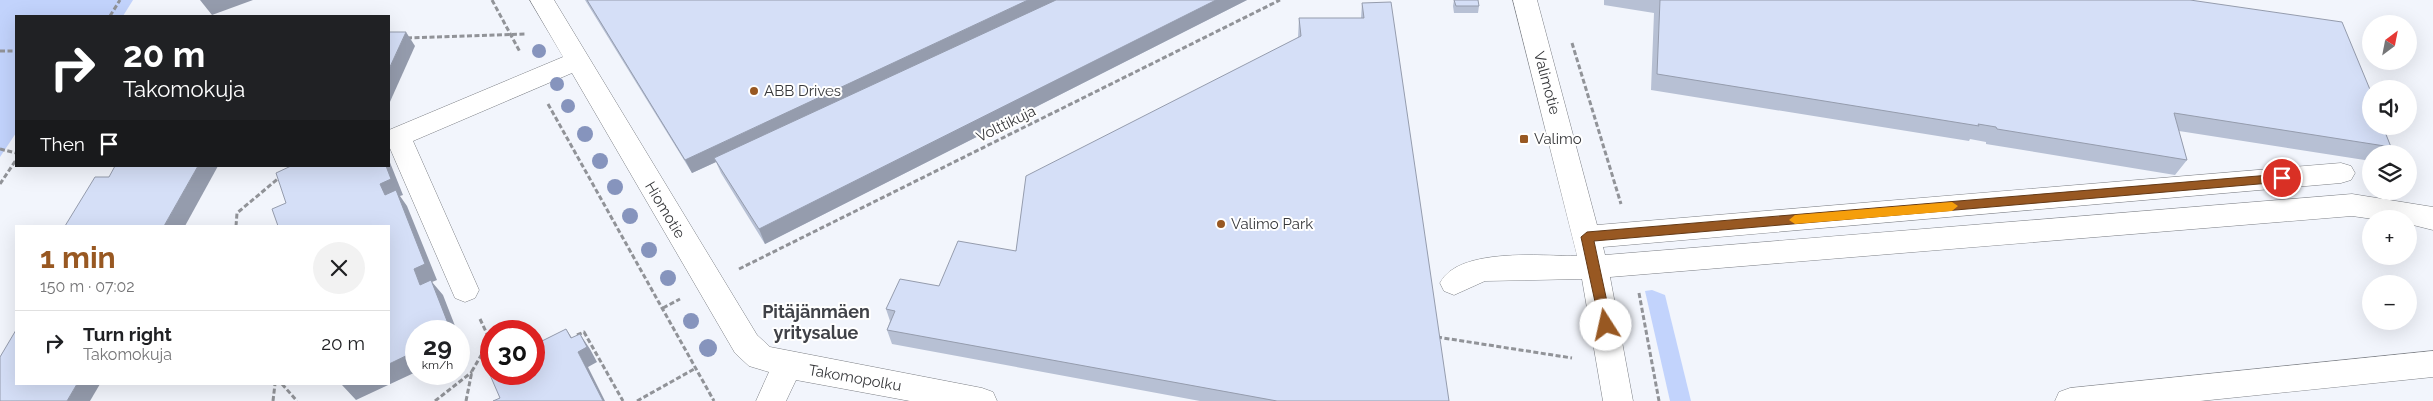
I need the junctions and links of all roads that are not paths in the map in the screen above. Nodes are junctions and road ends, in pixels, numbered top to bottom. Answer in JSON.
{"nodes":[{"id":1,"x":542,"y":0,"type":"edge"},
{"id":2,"x":1525,"y":0,"type":"edge"},
{"id":3,"x":577,"y":60,"type":"junction"},
{"id":4,"x":2341,"y":173,"type":"dead end"},
{"id":5,"x":2433,"y":219,"type":"edge"},
{"id":6,"x":1587,"y":237,"type":"junction"},
{"id":7,"x":1594,"y":267,"type":"junction"},
{"id":8,"x":1454,"y":283,"type":"dead end"},
{"id":9,"x":465,"y":290,"type":"dead end"},
{"id":10,"x":2433,"y":364,"type":"edge"},
{"id":11,"x":787,"y":365,"type":"junction"},
{"id":12,"x":771,"y":401,"type":"edge"},
{"id":13,"x":982,"y":401,"type":"edge"},
{"id":14,"x":1618,"y":401,"type":"edge"},
{"id":15,"x":2070,"y":401,"type":"edge"}],
"edges":[{"from":1,"to":3,"type":"street","name":"Hiomotie"},
{"from":2,"to":6,"type":"street","name":"Valimotie"},
{"from":3,"to":9,"type":"street"},
{"from":3,"to":11,"type":"street","name":"Hiomotie"},
{"from":4,"to":6,"type":"street"},
{"from":5,"to":7,"type":"street"},
{"from":6,"to":7,"type":"street","name":"Valimotie"},
{"from":7,"to":8,"type":"street"},
{"from":7,"to":14,"type":"street","name":"Valimotie"},
{"from":10,"to":15,"type":"street"},
{"from":11,"to":12,"type":"street"},
{"from":11,"to":13,"type":"street","name":"Takomopolku"}]}
